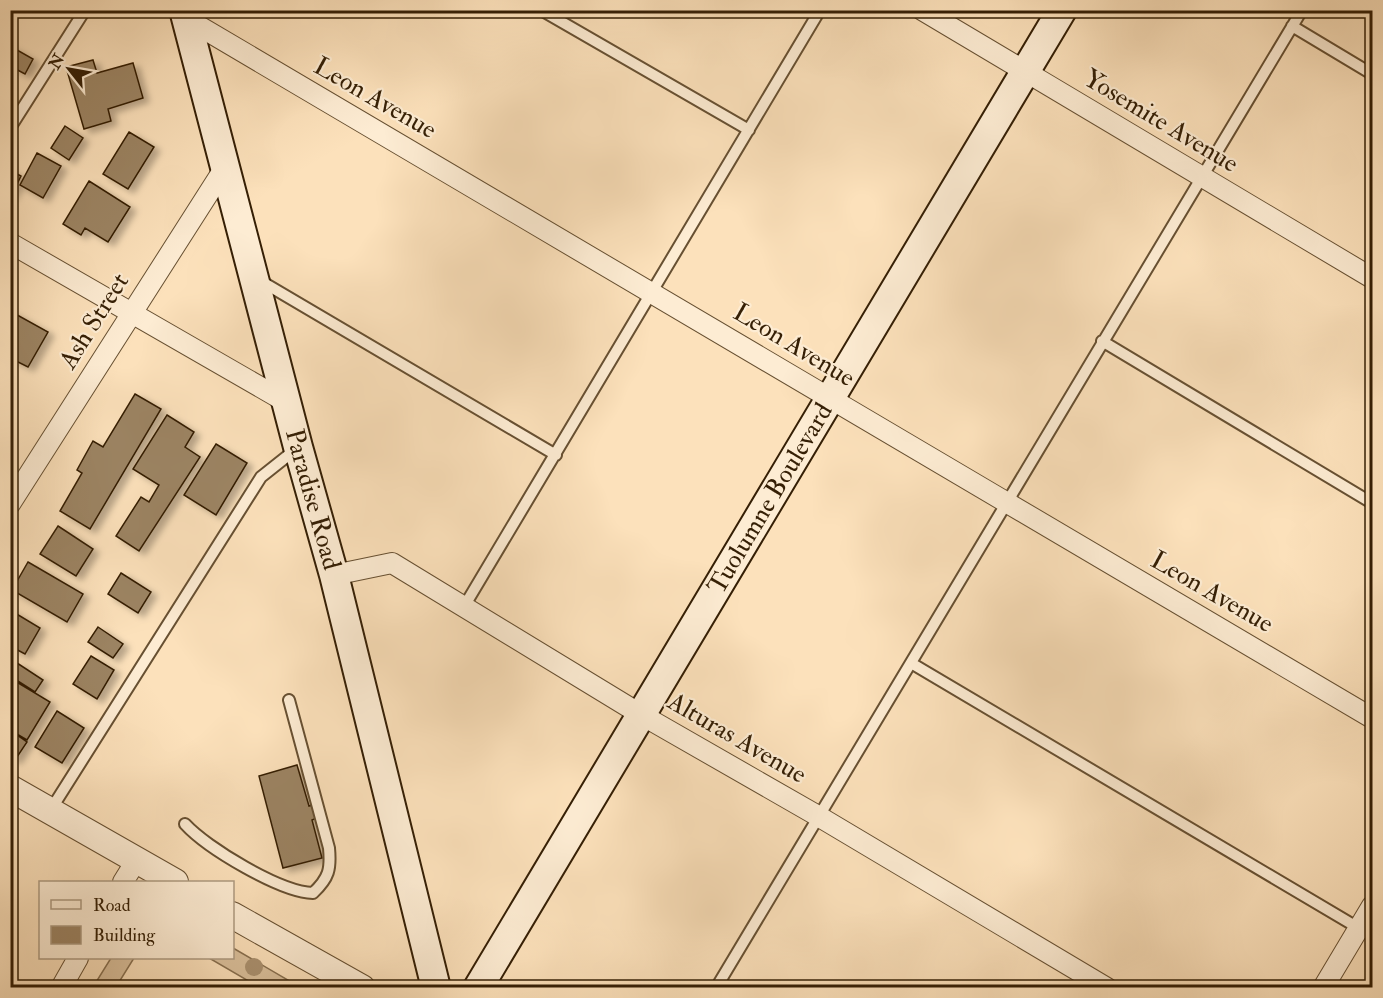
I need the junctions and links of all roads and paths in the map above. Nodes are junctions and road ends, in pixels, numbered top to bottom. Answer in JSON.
{"nodes":[{"id":1,"x":85,"y":10,"type":"edge"},
{"id":2,"x":541,"y":10,"type":"edge"},
{"id":3,"x":820,"y":10,"type":"edge"},
{"id":4,"x":922,"y":10,"type":"edge"},
{"id":5,"x":1062,"y":10,"type":"edge"},
{"id":6,"x":1302,"y":10,"type":"edge"},
{"id":7,"x":186,"y":15,"type":"edge"},
{"id":8,"x":1292,"y":26,"type":"junction"},
{"id":9,"x":1026,"y":72,"type":"junction"},
{"id":10,"x":1372,"y":74,"type":"edge"},
{"id":11,"x":10,"y":128,"type":"edge"},
{"id":12,"x":749,"y":130,"type":"junction"},
{"id":13,"x":224,"y":169,"type":"junction"},
{"id":14,"x":1203,"y":177,"type":"junction"},
{"id":15,"x":10,"y":243,"type":"edge"},
{"id":16,"x":254,"y":278,"type":"junction"},
{"id":17,"x":1372,"y":278,"type":"edge"},
{"id":18,"x":654,"y":292,"type":"junction"},
{"id":19,"x":130,"y":313,"type":"junction"},
{"id":20,"x":1102,"y":341,"type":"junction"},
{"id":21,"x":828,"y":398,"type":"junction"},
{"id":22,"x":288,"y":403,"type":"junction"},
{"id":23,"x":298,"y":447,"type":"junction"},
{"id":24,"x":556,"y":455,"type":"junction"},
{"id":25,"x":1005,"y":502,"type":"junction"},
{"id":26,"x":1372,"y":503,"type":"edge"},
{"id":27,"x":10,"y":504,"type":"edge"},
{"id":28,"x":334,"y":575,"type":"junction"},
{"id":29,"x":465,"y":605,"type":"junction"},
{"id":30,"x":911,"y":663,"type":"junction"},
{"id":31,"x":289,"y":700,"type":"dead end"},
{"id":32,"x":640,"y":714,"type":"junction"},
{"id":33,"x":1372,"y":718,"type":"edge"},
{"id":34,"x":10,"y":788,"type":"edge"},
{"id":35,"x":50,"y":811,"type":"junction"},
{"id":36,"x":818,"y":816,"type":"junction"},
{"id":37,"x":185,"y":824,"type":"dead end"},
{"id":38,"x":136,"y":861,"type":"junction"},
{"id":39,"x":124,"y":881,"type":"edge"},
{"id":40,"x":173,"y":881,"type":"edge"},
{"id":41,"x":1372,"y":906,"type":"edge"},
{"id":42,"x":234,"y":916,"type":"edge"},
{"id":43,"x":1366,"y":932,"type":"edge"},
{"id":44,"x":77,"y":959,"type":"edge"},
{"id":45,"x":717,"y":984,"type":"edge"},
{"id":46,"x":61,"y":987,"type":"edge"},
{"id":47,"x":362,"y":987,"type":"edge"},
{"id":48,"x":436,"y":987,"type":"edge"},
{"id":49,"x":478,"y":987,"type":"edge"},
{"id":50,"x":730,"y":987,"type":"edge"},
{"id":51,"x":1107,"y":987,"type":"edge"},
{"id":52,"x":1323,"y":987,"type":"edge"}],
"edges":[{"from":1,"to":11,"type":"lane"},
{"from":2,"to":12,"type":"lane"},
{"from":3,"to":12,"type":"lane"},
{"from":4,"to":9,"type":"street","name":"Yosemite Avenue"},
{"from":5,"to":9,"type":"main road","name":"Tuolumne Boulevard"},
{"from":6,"to":8,"type":"lane"},
{"from":7,"to":13,"type":"main road","name":"Paradise Road"},
{"from":7,"to":18,"type":"street","name":"Leon Avenue"},
{"from":8,"to":10,"type":"lane"},
{"from":8,"to":14,"type":"lane"},
{"from":9,"to":14,"type":"street","name":"Yosemite Avenue"},
{"from":9,"to":21,"type":"main road","name":"Tuolumne Boulevard"},
{"from":12,"to":18,"type":"lane"},
{"from":13,"to":16,"type":"main road","name":"Paradise Road"},
{"from":13,"to":19,"type":"street","name":"Ash Street"},
{"from":14,"to":17,"type":"street","name":"Yosemite Avenue"},
{"from":14,"to":20,"type":"lane"},
{"from":15,"to":19,"type":"street"},
{"from":16,"to":22,"type":"main road","name":"Paradise Road"},
{"from":16,"to":24,"type":"lane"},
{"from":18,"to":21,"type":"street","name":"Leon Avenue"},
{"from":18,"to":24,"type":"lane"},
{"from":19,"to":22,"type":"street"},
{"from":19,"to":27,"type":"street","name":"Ash Street"},
{"from":20,"to":25,"type":"lane"},
{"from":20,"to":26,"type":"lane"},
{"from":21,"to":25,"type":"street","name":"Leon Avenue"},
{"from":21,"to":32,"type":"main road","name":"Tuolumne Boulevard"},
{"from":22,"to":23,"type":"main road","name":"Paradise Road"},
{"from":23,"to":28,"type":"main road","name":"Paradise Road"},
{"from":23,"to":35,"type":"lane"},
{"from":24,"to":29,"type":"lane"},
{"from":25,"to":30,"type":"lane"},
{"from":25,"to":33,"type":"street","name":"Leon Avenue"},
{"from":28,"to":29,"type":"street","name":"Alturas Avenue"},
{"from":28,"to":48,"type":"main road","name":"Paradise Road"},
{"from":29,"to":32,"type":"street","name":"Alturas Avenue"},
{"from":30,"to":36,"type":"lane"},
{"from":30,"to":43,"type":"lane"},
{"from":31,"to":37,"type":"lane"},
{"from":32,"to":36,"type":"street","name":"Alturas Avenue"},
{"from":32,"to":49,"type":"main road","name":"Tuolumne Boulevard"},
{"from":34,"to":35,"type":"street"},
{"from":35,"to":38,"type":"street"},
{"from":36,"to":45,"type":"lane"},
{"from":36,"to":51,"type":"street","name":"Alturas Avenue"},
{"from":38,"to":39,"type":"street"},
{"from":38,"to":40,"type":"street"},
{"from":41,"to":43,"type":"street"},
{"from":42,"to":47,"type":"street"},
{"from":43,"to":52,"type":"street"},
{"from":44,"to":46,"type":"street"},
{"from":45,"to":50,"type":"lane"}]}
